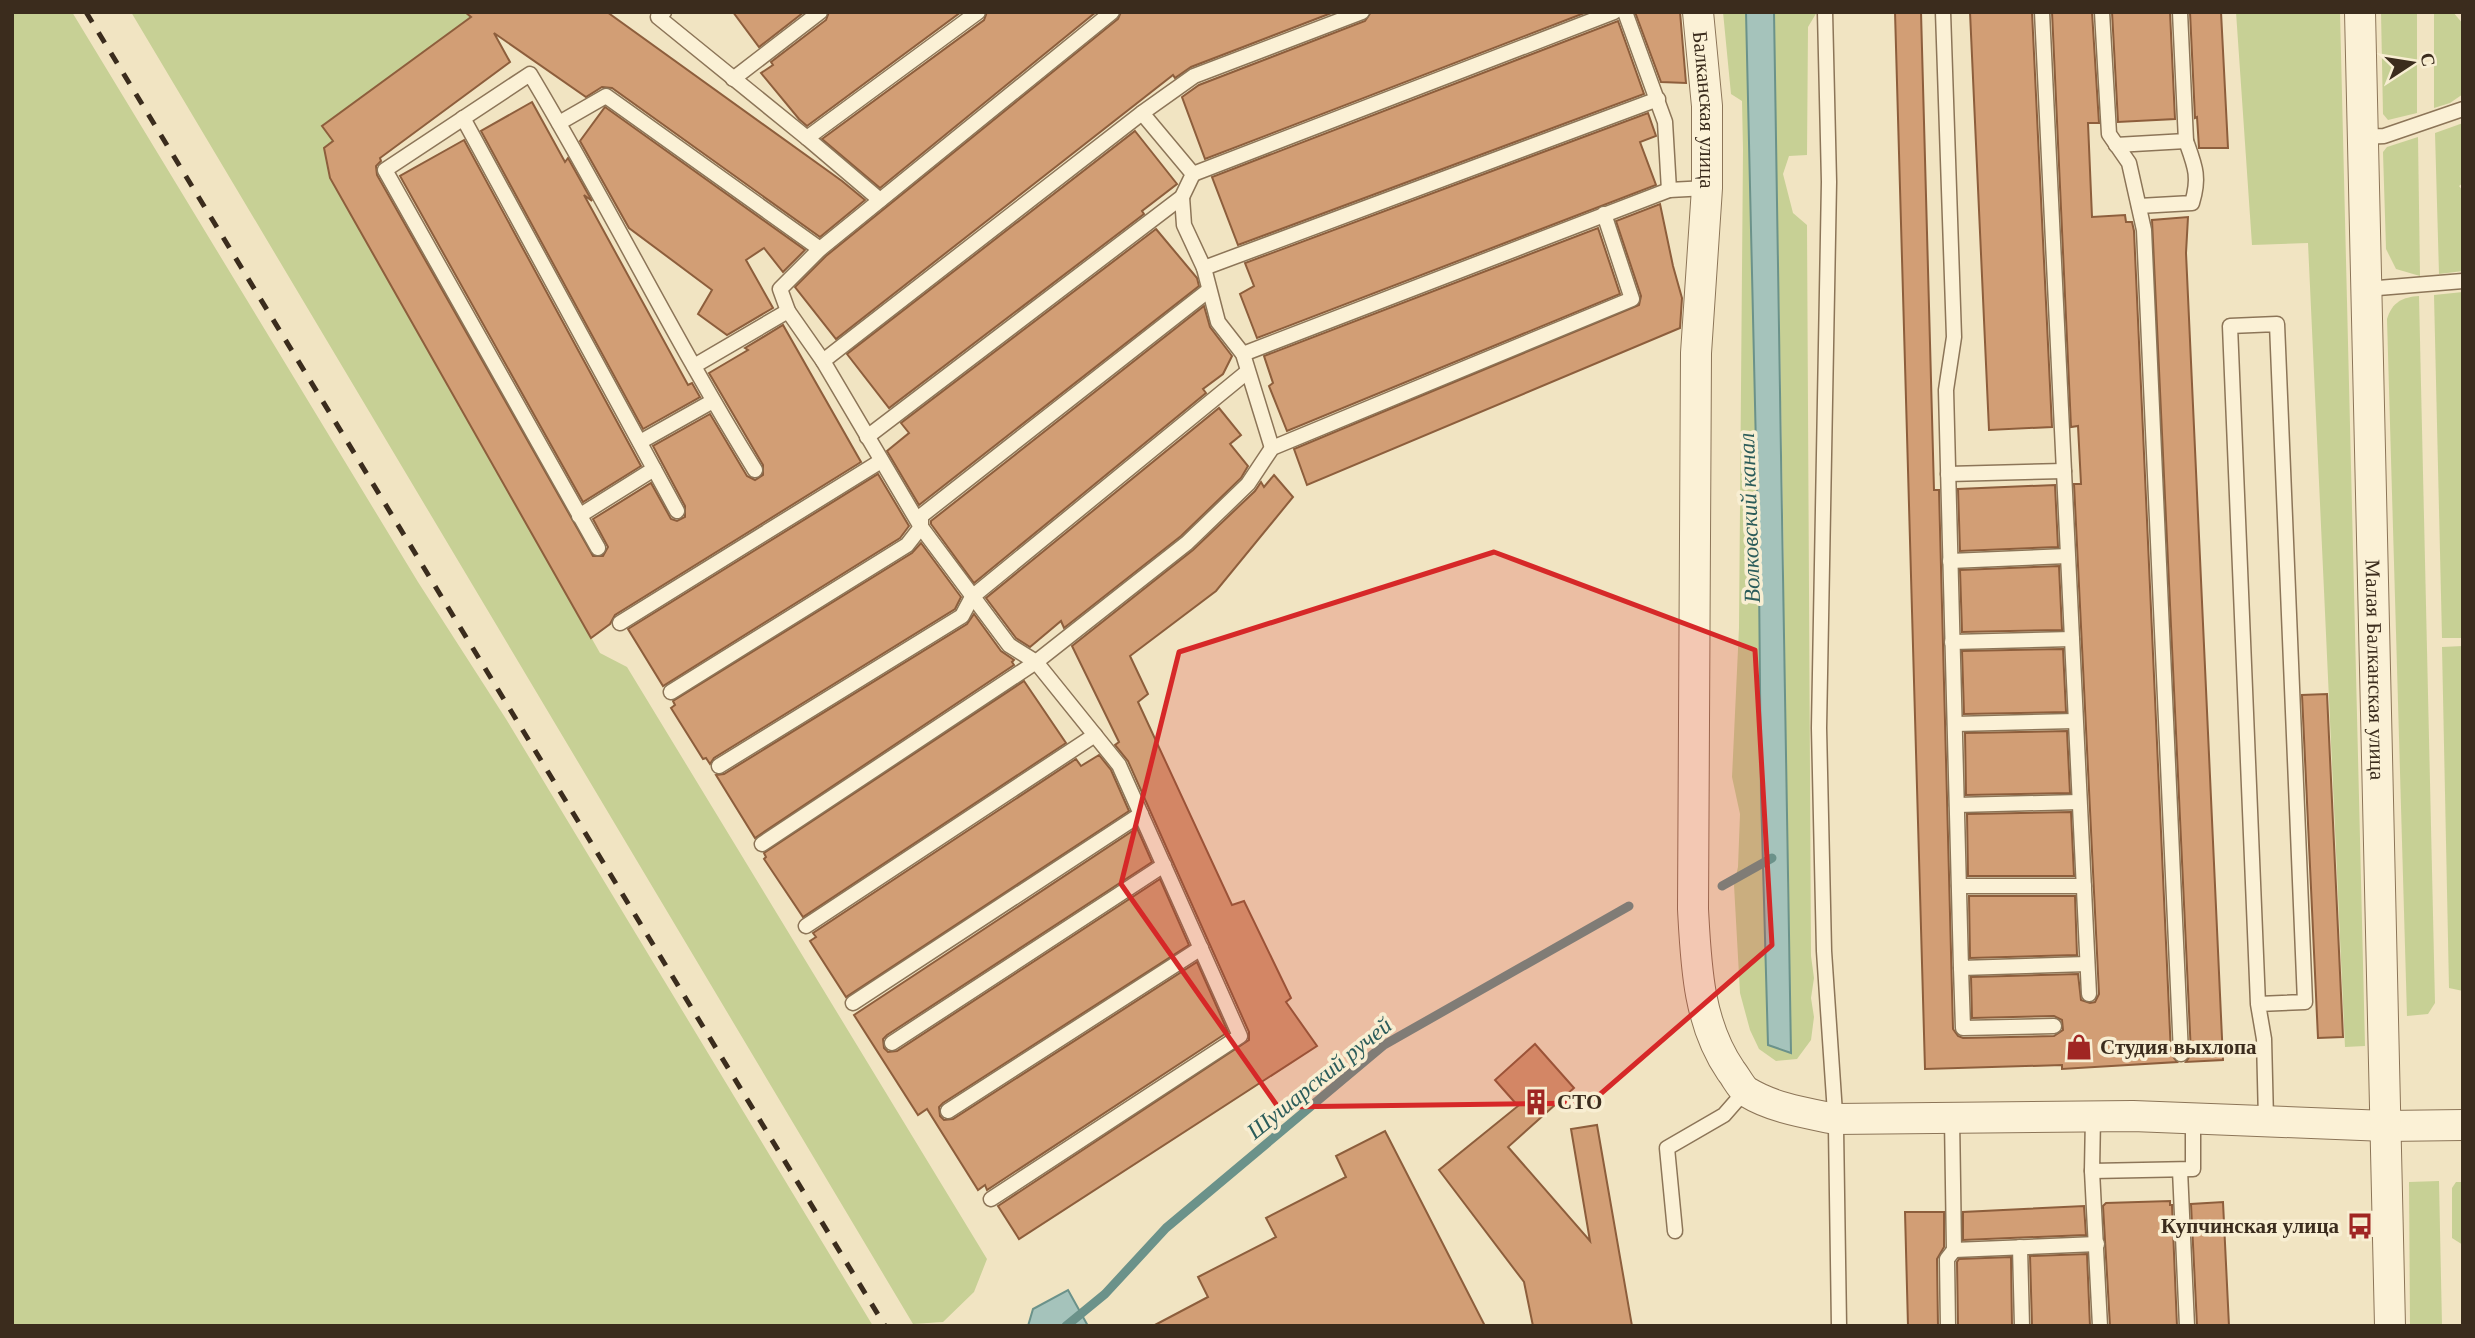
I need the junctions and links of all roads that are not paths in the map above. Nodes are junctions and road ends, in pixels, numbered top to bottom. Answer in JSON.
{"nodes":[{"id":1,"x":664,"y":12,"type":"edge"},
{"id":2,"x":820,"y":12,"type":"edge"},
{"id":3,"x":978,"y":12,"type":"edge"},
{"id":4,"x":1112,"y":12,"type":"edge"},
{"id":5,"x":1362,"y":12,"type":"edge"},
{"id":6,"x":1614,"y":12,"type":"edge"},
{"id":7,"x":1625,"y":12,"type":"edge"},
{"id":8,"x":1698,"y":12,"type":"edge"},
{"id":9,"x":1825,"y":12,"type":"edge"},
{"id":10,"x":1943,"y":12,"type":"edge"},
{"id":11,"x":2042,"y":12,"type":"edge"},
{"id":12,"x":2102,"y":12,"type":"edge"},
{"id":13,"x":2180,"y":12,"type":"edge"},
{"id":14,"x":2360,"y":12,"type":"edge"},
{"id":15,"x":733,"y":79,"type":"junction"},
{"id":16,"x":1658,"y":99,"type":"junction"},
{"id":17,"x":2463,"y":109,"type":"edge"},
{"id":18,"x":1142,"y":113,"type":"junction"},
{"id":19,"x":463,"y":118,"type":"junction"},
{"id":20,"x":559,"y":123,"type":"junction"},
{"id":21,"x":2363,"y":137,"type":"junction"},
{"id":22,"x":807,"y":138,"type":"junction"},
{"id":23,"x":2186,"y":141,"type":"junction"},
{"id":24,"x":2116,"y":145,"type":"junction"},
{"id":25,"x":1193,"y":174,"type":"junction"},
{"id":26,"x":1669,"y":190,"type":"junction"},
{"id":27,"x":1182,"y":197,"type":"junction"},
{"id":28,"x":1707,"y":197,"type":"junction"},
{"id":29,"x":880,"y":200,"type":"junction"},
{"id":30,"x":2139,"y":206,"type":"junction"},
{"id":31,"x":1604,"y":215,"type":"junction"},
{"id":32,"x":820,"y":249,"type":"junction"},
{"id":33,"x":1204,"y":268,"type":"junction"},
{"id":34,"x":2463,"y":281,"type":"edge"},
{"id":35,"x":2366,"y":289,"type":"junction"},
{"id":36,"x":1209,"y":290,"type":"junction"},
{"id":37,"x":788,"y":311,"type":"junction"},
{"id":38,"x":1242,"y":354,"type":"junction"},
{"id":39,"x":823,"y":361,"type":"junction"},
{"id":40,"x":694,"y":366,"type":"junction"},
{"id":41,"x":1247,"y":372,"type":"junction"},
{"id":42,"x":713,"y":401,"type":"junction"},
{"id":43,"x":867,"y":437,"type":"junction"},
{"id":44,"x":640,"y":442,"type":"junction"},
{"id":45,"x":1272,"y":448,"type":"junction"},
{"id":46,"x":881,"y":461,"type":"junction"},
{"id":47,"x":654,"y":469,"type":"junction"},
{"id":48,"x":755,"y":470,"type":"dead end"},
{"id":49,"x":2064,"y":471,"type":"junction"},
{"id":50,"x":1948,"y":474,"type":"junction"},
{"id":51,"x":677,"y":511,"type":"dead end"},
{"id":52,"x":579,"y":516,"type":"junction"},
{"id":53,"x":921,"y":527,"type":"junction"},
{"id":54,"x":598,"y":548,"type":"dead end"},
{"id":55,"x":2067,"y":556,"type":"junction"},
{"id":56,"x":1950,"y":561,"type":"junction"},
{"id":57,"x":972,"y":597,"type":"junction"},
{"id":58,"x":620,"y":623,"type":"dead end"},
{"id":59,"x":2072,"y":639,"type":"junction"},
{"id":60,"x":1952,"y":642,"type":"junction"},
{"id":61,"x":1036,"y":662,"type":"junction"},
{"id":62,"x":671,"y":692,"type":"dead end"},
{"id":63,"x":2076,"y":721,"type":"junction"},
{"id":64,"x":1955,"y":724,"type":"junction"},
{"id":65,"x":1095,"y":735,"type":"junction"},
{"id":66,"x":719,"y":766,"type":"dead end"},
{"id":67,"x":2079,"y":802,"type":"junction"},
{"id":68,"x":1957,"y":806,"type":"junction"},
{"id":69,"x":1141,"y":814,"type":"junction"},
{"id":70,"x":762,"y":844,"type":"dead end"},
{"id":71,"x":1164,"y":865,"type":"junction"},
{"id":72,"x":1959,"y":886,"type":"junction"},
{"id":73,"x":2084,"y":886,"type":"junction"},
{"id":74,"x":806,"y":926,"type":"dead end"},
{"id":75,"x":1201,"y":948,"type":"junction"},
{"id":76,"x":2087,"y":964,"type":"junction"},
{"id":77,"x":1961,"y":968,"type":"junction"},
{"id":78,"x":2089,"y":994,"type":"dead end"},
{"id":79,"x":853,"y":1003,"type":"dead end"},
{"id":80,"x":2258,"y":1004,"type":"junction"},
{"id":81,"x":2054,"y":1026,"type":"dead end"},
{"id":82,"x":892,"y":1044,"type":"dead end"},
{"id":83,"x":2181,"y":1054,"type":"dead end"},
{"id":84,"x":1745,"y":1091,"type":"junction"},
{"id":85,"x":948,"y":1111,"type":"dead end"},
{"id":86,"x":2093,"y":1116,"type":"junction"},
{"id":87,"x":1952,"y":1118,"type":"junction"},
{"id":88,"x":2193,"y":1118,"type":"junction"},
{"id":89,"x":2266,"y":1120,"type":"junction"},
{"id":90,"x":1835,"y":1123,"type":"junction"},
{"id":91,"x":2463,"y":1125,"type":"edge"},
{"id":92,"x":2386,"y":1126,"type":"junction"},
{"id":93,"x":2180,"y":1170,"type":"junction"},
{"id":94,"x":2092,"y":1171,"type":"junction"},
{"id":95,"x":991,"y":1199,"type":"dead end"},
{"id":96,"x":1675,"y":1231,"type":"dead end"},
{"id":97,"x":2097,"y":1244,"type":"junction"},
{"id":98,"x":2020,"y":1247,"type":"junction"},
{"id":99,"x":1954,"y":1250,"type":"junction"},
{"id":100,"x":1839,"y":1326,"type":"edge"},
{"id":101,"x":1948,"y":1326,"type":"edge"},
{"id":102,"x":2022,"y":1326,"type":"edge"},
{"id":103,"x":2100,"y":1326,"type":"edge"},
{"id":104,"x":2187,"y":1326,"type":"edge"},
{"id":105,"x":2390,"y":1326,"type":"edge"}],
"edges":[{"from":1,"to":15,"type":"lane"},
{"from":2,"to":15,"type":"lane"},
{"from":3,"to":22,"type":"lane"},
{"from":4,"to":29,"type":"lane"},
{"from":5,"to":18,"type":"lane"},
{"from":6,"to":25,"type":"lane"},
{"from":7,"to":16,"type":"lane"},
{"from":8,"to":28,"type":"street","name":"Балканская улица"},
{"from":9,"to":90,"type":"lane"},
{"from":10,"to":50,"type":"lane"},
{"from":11,"to":49,"type":"lane"},
{"from":12,"to":24,"type":"lane"},
{"from":13,"to":23,"type":"lane"},
{"from":14,"to":21,"type":"street","name":"Малая Балканская улица"},
{"from":15,"to":22,"type":"lane"},
{"from":16,"to":26,"type":"lane"},
{"from":16,"to":33,"type":"lane"},
{"from":17,"to":21,"type":"lane"},
{"from":18,"to":25,"type":"lane"},
{"from":18,"to":39,"type":"lane"},
{"from":19,"to":20,"type":"lane"},
{"from":19,"to":44,"type":"lane"},
{"from":19,"to":52,"type":"lane"},
{"from":20,"to":32,"type":"lane"},
{"from":20,"to":40,"type":"lane"},
{"from":21,"to":35,"type":"street","name":"Малая Балканская улица"},
{"from":22,"to":29,"type":"lane"},
{"from":23,"to":24,"type":"lane"},
{"from":23,"to":30,"type":"lane"},
{"from":24,"to":30,"type":"lane"},
{"from":25,"to":27,"type":"lane"},
{"from":26,"to":28,"type":"lane"},
{"from":26,"to":31,"type":"lane"},
{"from":27,"to":33,"type":"lane"},
{"from":27,"to":43,"type":"lane"},
{"from":28,"to":84,"type":"street","name":"Балканская улица"},
{"from":29,"to":32,"type":"lane"},
{"from":30,"to":83,"type":"lane"},
{"from":31,"to":38,"type":"lane"},
{"from":31,"to":45,"type":"lane"},
{"from":32,"to":37,"type":"lane"},
{"from":33,"to":36,"type":"lane"},
{"from":34,"to":35,"type":"lane"},
{"from":35,"to":92,"type":"street","name":"Малая Балканская улица"},
{"from":36,"to":38,"type":"lane"},
{"from":36,"to":53,"type":"lane"},
{"from":37,"to":39,"type":"lane"},
{"from":37,"to":40,"type":"lane"},
{"from":38,"to":41,"type":"lane"},
{"from":39,"to":43,"type":"lane"},
{"from":40,"to":42,"type":"lane"},
{"from":41,"to":45,"type":"lane"},
{"from":41,"to":57,"type":"lane"},
{"from":42,"to":44,"type":"lane"},
{"from":42,"to":48,"type":"lane"},
{"from":43,"to":46,"type":"lane"},
{"from":44,"to":47,"type":"lane"},
{"from":45,"to":61,"type":"lane"},
{"from":46,"to":53,"type":"lane"},
{"from":46,"to":58,"type":"lane"},
{"from":47,"to":51,"type":"lane"},
{"from":47,"to":52,"type":"lane"},
{"from":49,"to":50,"type":"lane"},
{"from":49,"to":55,"type":"lane"},
{"from":50,"to":56,"type":"lane"},
{"from":52,"to":54,"type":"lane"},
{"from":53,"to":57,"type":"lane"},
{"from":53,"to":62,"type":"lane"},
{"from":55,"to":56,"type":"lane"},
{"from":55,"to":59,"type":"lane"},
{"from":56,"to":60,"type":"lane"},
{"from":57,"to":61,"type":"lane"},
{"from":57,"to":66,"type":"lane"},
{"from":59,"to":60,"type":"lane"},
{"from":59,"to":63,"type":"lane"},
{"from":60,"to":64,"type":"lane"},
{"from":61,"to":65,"type":"lane"},
{"from":61,"to":70,"type":"lane"},
{"from":63,"to":64,"type":"lane"},
{"from":63,"to":67,"type":"lane"},
{"from":64,"to":68,"type":"lane"},
{"from":65,"to":69,"type":"lane"},
{"from":65,"to":74,"type":"lane"},
{"from":67,"to":68,"type":"lane"},
{"from":67,"to":73,"type":"lane"},
{"from":68,"to":72,"type":"lane"},
{"from":69,"to":71,"type":"lane"},
{"from":69,"to":79,"type":"lane"},
{"from":71,"to":75,"type":"lane"},
{"from":71,"to":82,"type":"lane"},
{"from":72,"to":73,"type":"lane"},
{"from":72,"to":77,"type":"lane"},
{"from":73,"to":76,"type":"lane"},
{"from":75,"to":85,"type":"lane"},
{"from":75,"to":95,"type":"lane"},
{"from":76,"to":77,"type":"lane"},
{"from":76,"to":78,"type":"lane"},
{"from":77,"to":81,"type":"lane"},
{"from":80,"to":80,"type":"lane"},
{"from":80,"to":89,"type":"lane"},
{"from":84,"to":90,"type":"street"},
{"from":84,"to":96,"type":"lane"},
{"from":86,"to":87,"type":"street"},
{"from":86,"to":88,"type":"street"},
{"from":86,"to":94,"type":"lane"},
{"from":87,"to":90,"type":"street"},
{"from":87,"to":99,"type":"lane"},
{"from":88,"to":89,"type":"street"},
{"from":88,"to":93,"type":"lane"},
{"from":89,"to":92,"type":"street"},
{"from":90,"to":100,"type":"lane"},
{"from":91,"to":92,"type":"street"},
{"from":92,"to":105,"type":"street","name":"Малая Балканская улица"},
{"from":93,"to":94,"type":"lane"},
{"from":93,"to":104,"type":"lane"},
{"from":94,"to":97,"type":"lane"},
{"from":97,"to":98,"type":"lane"},
{"from":97,"to":103,"type":"lane"},
{"from":98,"to":99,"type":"lane"},
{"from":98,"to":102,"type":"lane"},
{"from":99,"to":101,"type":"lane"}]}
